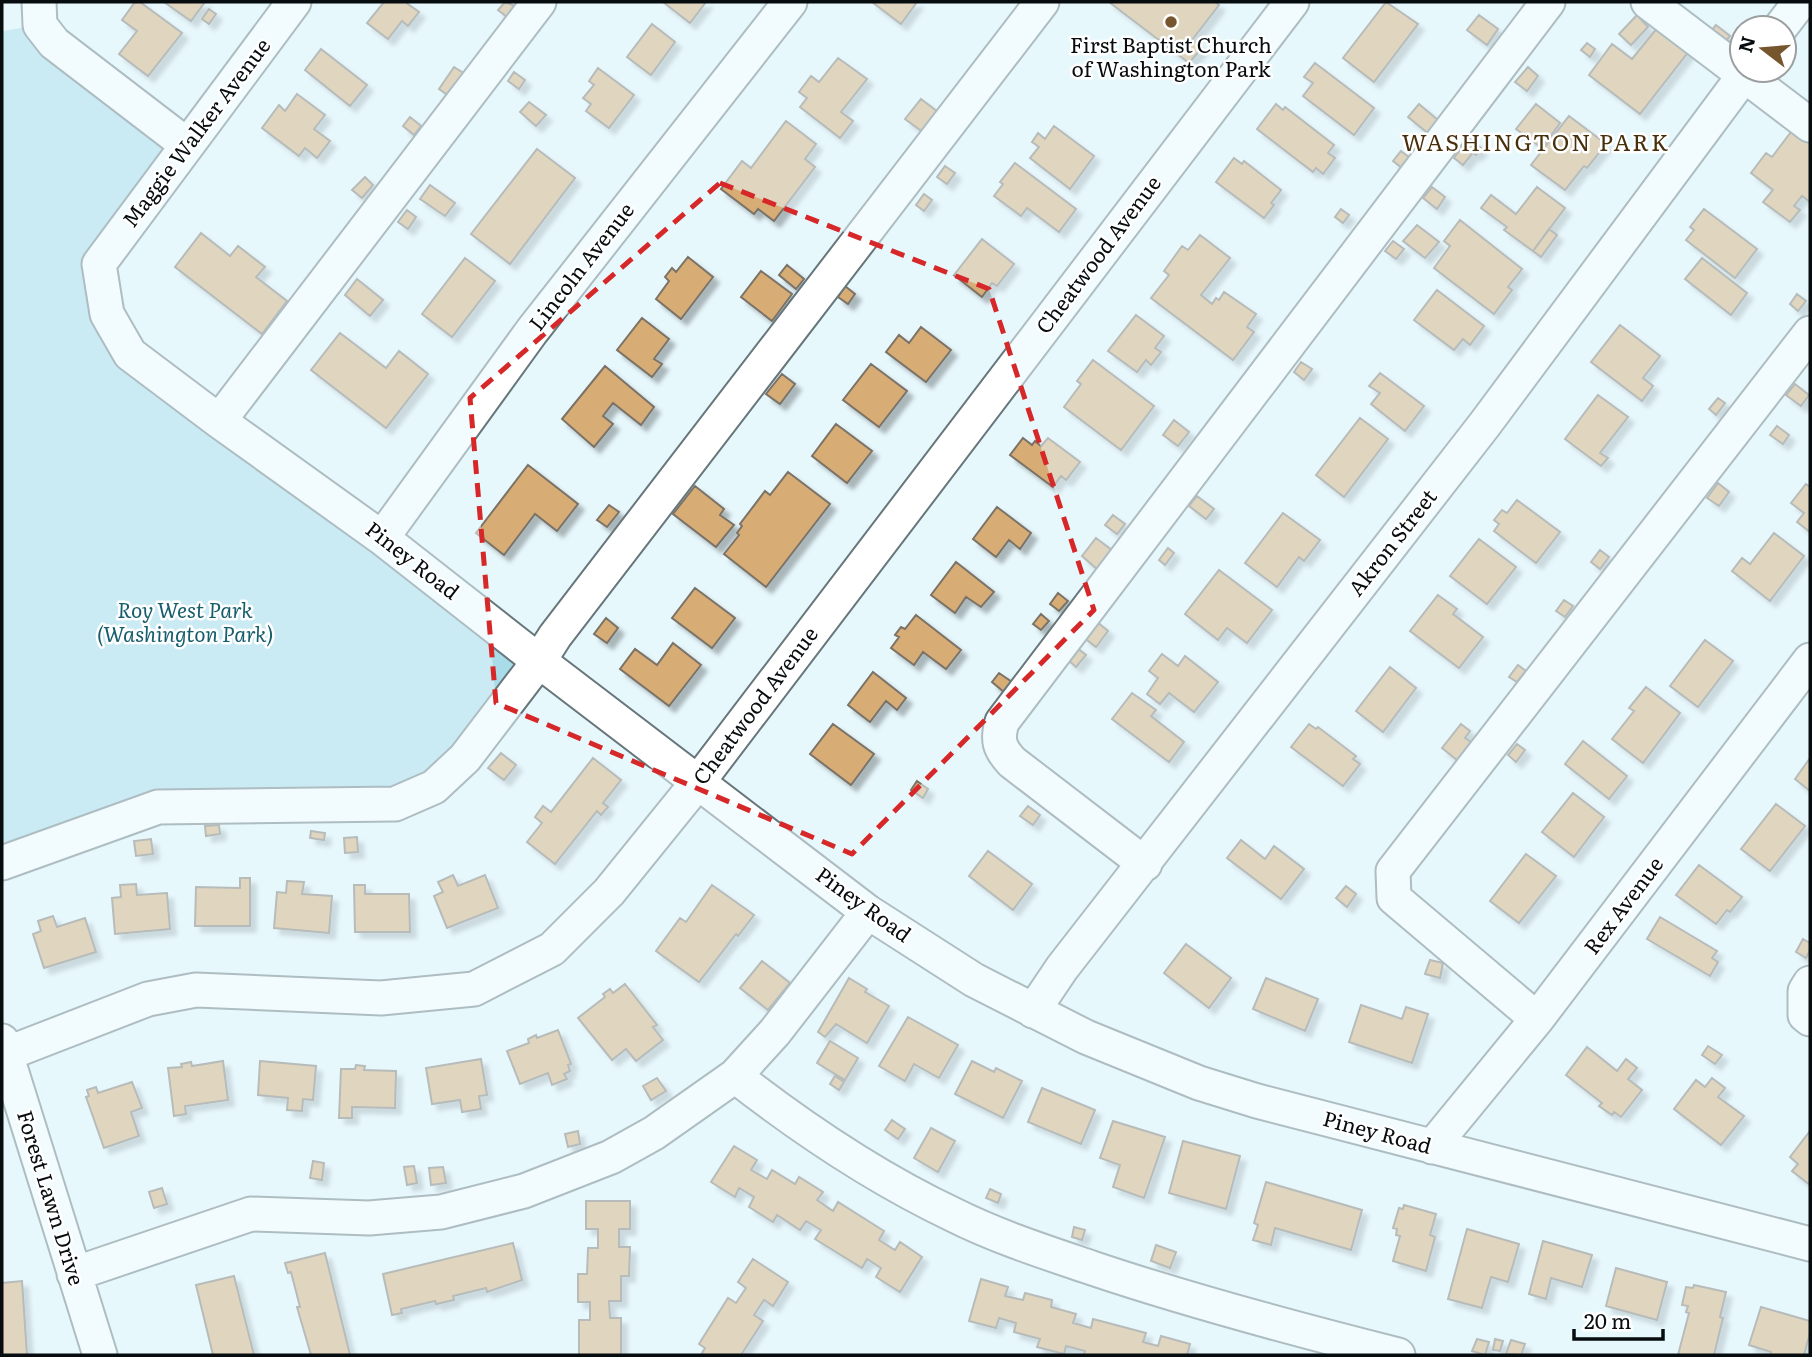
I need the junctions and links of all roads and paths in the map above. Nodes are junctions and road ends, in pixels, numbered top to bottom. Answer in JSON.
{"nodes":[{"id":1,"x":39,"y":2,"type":"edge"},
{"id":2,"x":294,"y":2,"type":"edge"},
{"id":3,"x":539,"y":2,"type":"edge"},
{"id":4,"x":790,"y":2,"type":"edge"},
{"id":5,"x":1042,"y":2,"type":"edge"},
{"id":6,"x":1292,"y":2,"type":"edge"},
{"id":7,"x":1548,"y":2,"type":"edge"},
{"id":8,"x":1648,"y":2,"type":"edge"},
{"id":9,"x":1728,"y":60,"type":"edge"},
{"id":10,"x":1738,"y":84,"type":"edge"},
{"id":11,"x":1760,"y":84,"type":"edge"},
{"id":12,"x":1810,"y":125,"type":"edge"},
{"id":13,"x":187,"y":145,"type":"junction"},
{"id":14,"x":99,"y":264,"type":"joint"},
{"id":15,"x":1810,"y":333,"type":"edge"},
{"id":16,"x":219,"y":421,"type":"junction"},
{"id":17,"x":382,"y":538,"type":"junction"},
{"id":18,"x":1810,"y":660,"type":"edge"},
{"id":19,"x":539,"y":661,"type":"junction"},
{"id":20,"x":698,"y":782,"type":"junction"},
{"id":21,"x":2,"y":863,"type":"edge"},
{"id":22,"x":1145,"y":864,"type":"junction"},
{"id":23,"x":869,"y":912,"type":"junction"},
{"id":24,"x":1810,"y":984,"type":"edge"},
{"id":25,"x":1033,"y":1011,"type":"junction"},
{"id":26,"x":1537,"y":1019,"type":"junction"},
{"id":27,"x":1810,"y":1019,"type":"edge"},
{"id":28,"x":4,"y":1048,"type":"edge"},
{"id":29,"x":735,"y":1076,"type":"junction"},
{"id":30,"x":1432,"y":1147,"type":"junction"},
{"id":31,"x":1810,"y":1244,"type":"edge"},
{"id":32,"x":74,"y":1274,"type":"junction"},
{"id":33,"x":100,"y":1355,"type":"edge"},
{"id":34,"x":1398,"y":1355,"type":"edge"}],
"edges":[{"from":1,"to":13,"type":"street"},
{"from":2,"to":13,"type":"street","name":"Maggie Walker Avenue"},
{"from":3,"to":16,"type":"street"},
{"from":4,"to":17,"type":"street","name":"Lincoln Avenue"},
{"from":5,"to":19,"type":"street"},
{"from":6,"to":20,"type":"street","name":"Cheatwood Avenue"},
{"from":7,"to":22,"type":"street"},
{"from":8,"to":9,"type":"street"},
{"from":10,"to":22,"type":"street","name":"Akron Street"},
{"from":11,"to":12,"type":"street"},
{"from":13,"to":14,"type":"street","name":"Maggie Walker Avenue"},
{"from":14,"to":16,"type":"street","name":"Piney Road"},
{"from":15,"to":26,"type":"street"},
{"from":16,"to":17,"type":"street","name":"Piney Road"},
{"from":17,"to":19,"type":"street","name":"Piney Road"},
{"from":18,"to":26,"type":"street","name":"Rex Avenue"},
{"from":19,"to":20,"type":"street","name":"Piney Road"},
{"from":19,"to":21,"type":"street"},
{"from":20,"to":23,"type":"street","name":"Piney Road"},
{"from":20,"to":28,"type":"street","name":"Cheatwood Avenue"},
{"from":22,"to":25,"type":"street","name":"Akron Street"},
{"from":23,"to":25,"type":"street","name":"Piney Road"},
{"from":23,"to":29,"type":"street"},
{"from":24,"to":27,"type":"street"},
{"from":25,"to":30,"type":"street","name":"Piney Road"},
{"from":26,"to":30,"type":"street","name":"Rex Avenue"},
{"from":28,"to":32,"type":"street","name":"Forest Lawn Drive"},
{"from":29,"to":32,"type":"street"},
{"from":29,"to":34,"type":"street"},
{"from":30,"to":31,"type":"street","name":"Piney Road"},
{"from":32,"to":33,"type":"street","name":"Forest Lawn Drive"}]}
